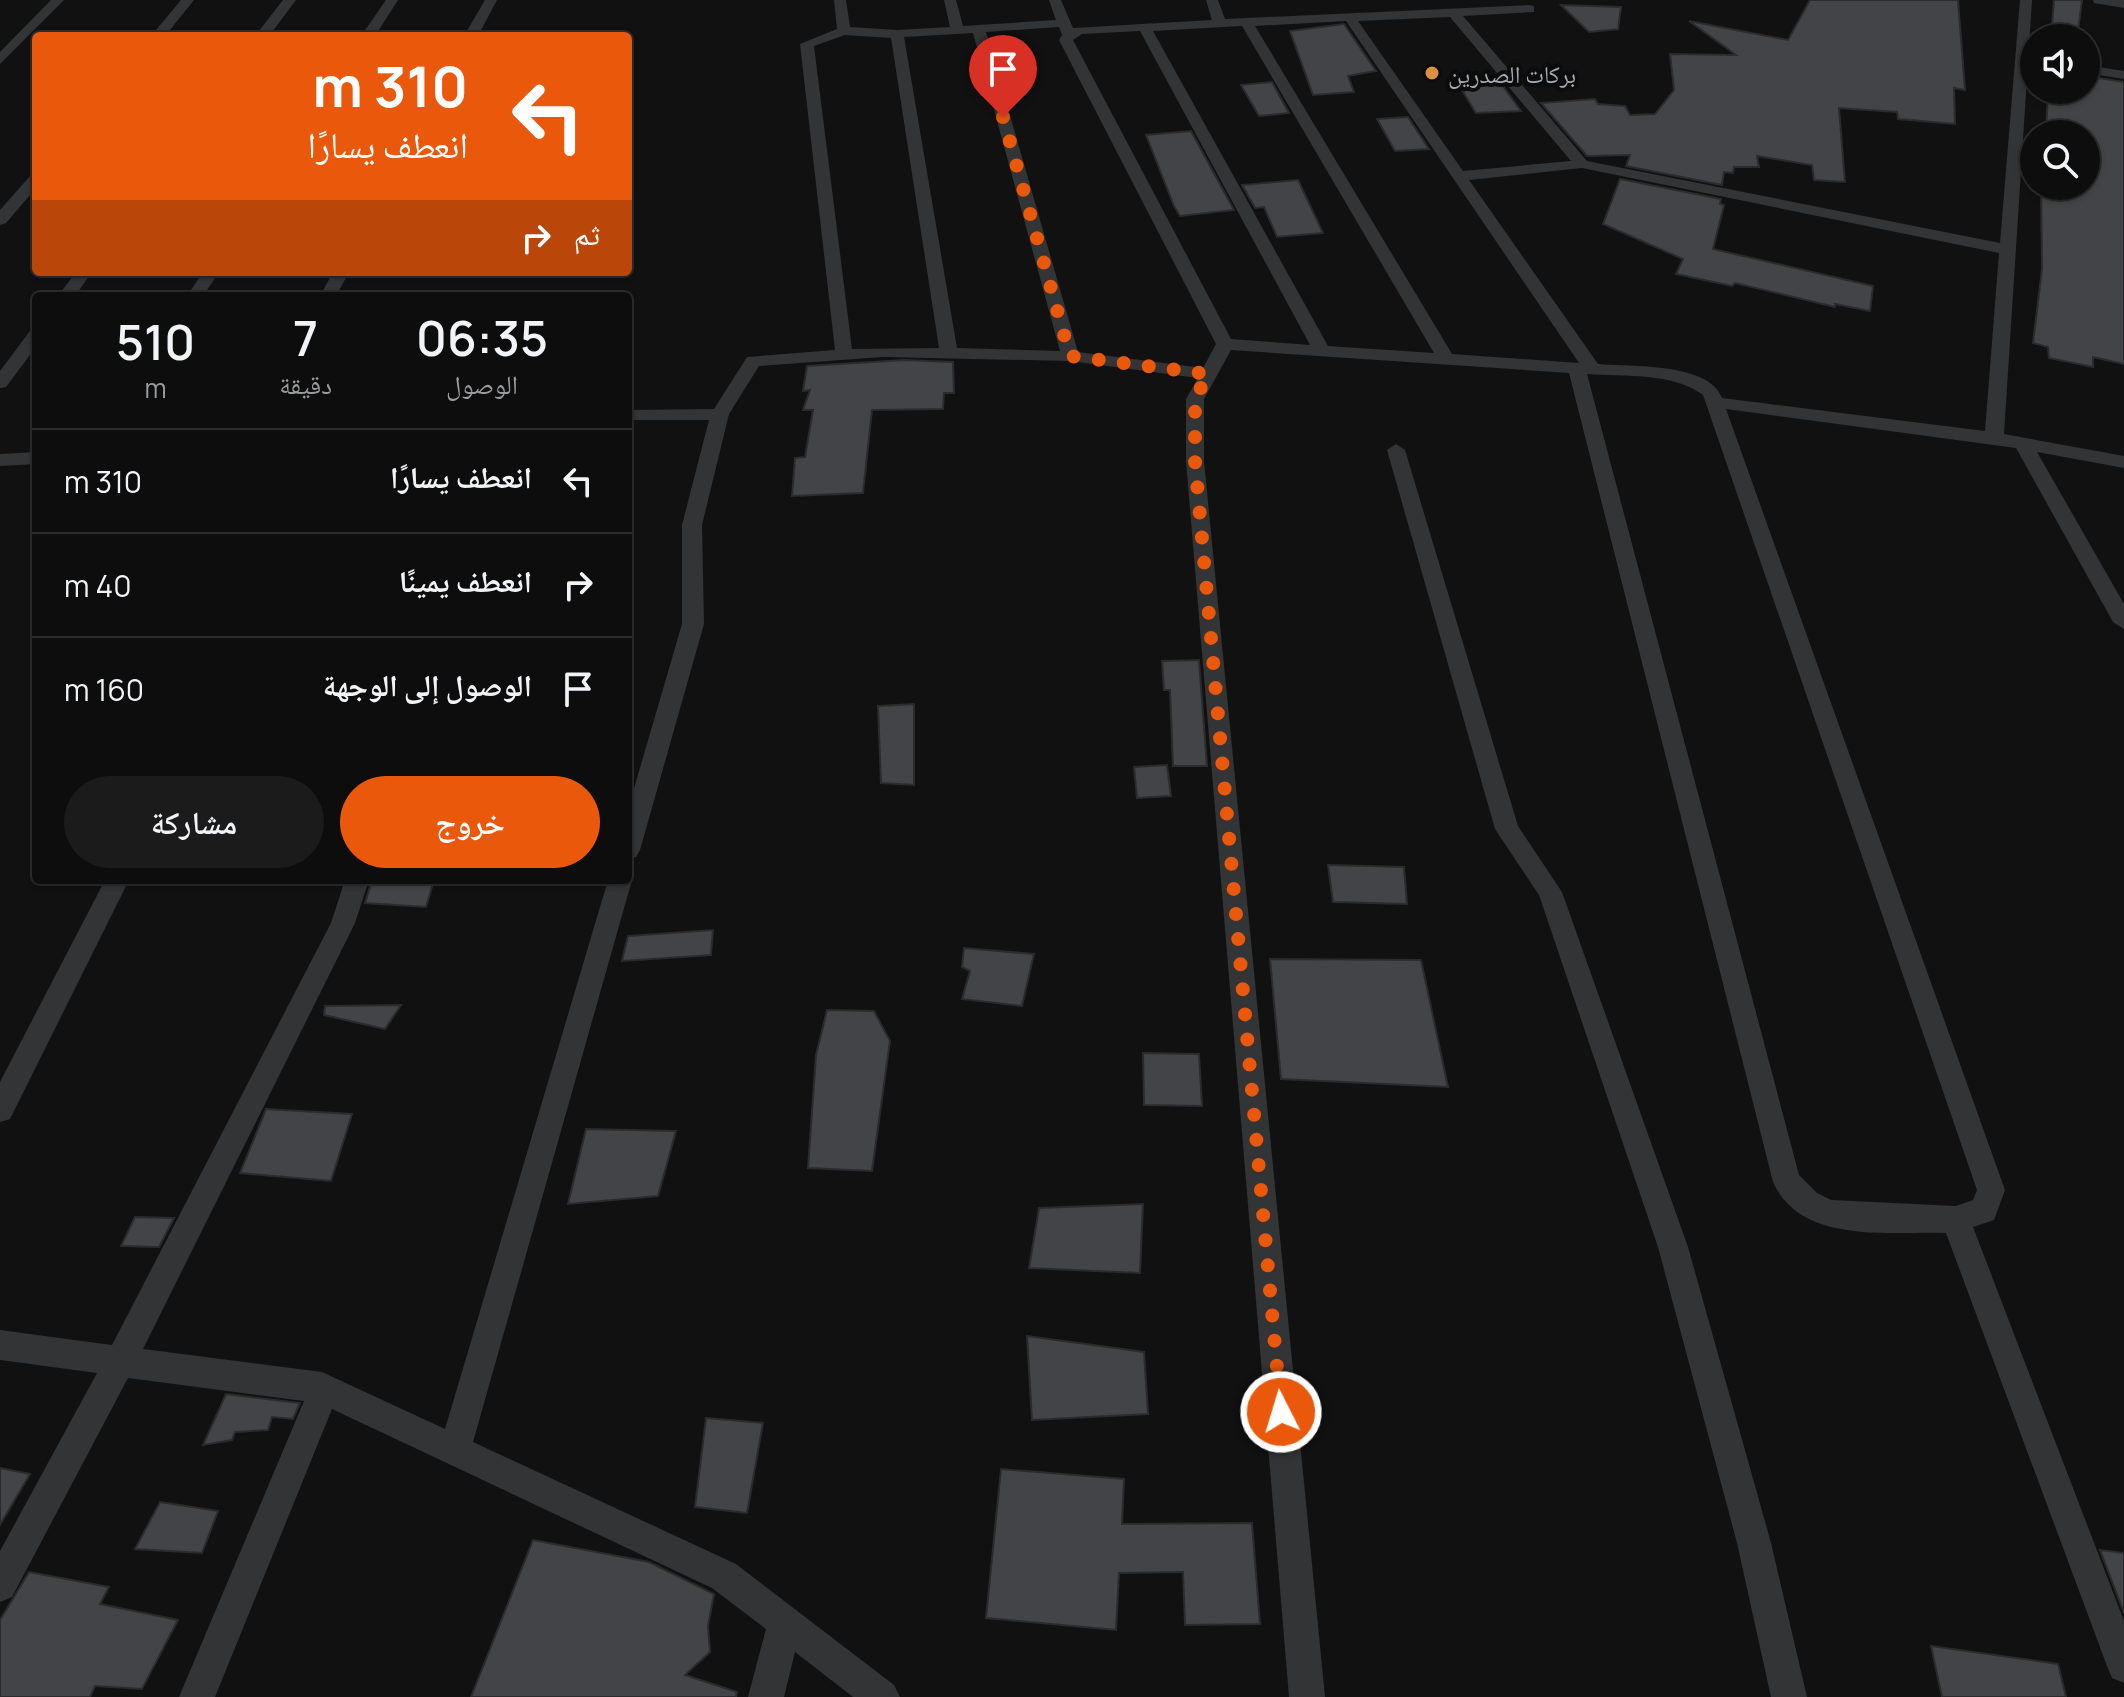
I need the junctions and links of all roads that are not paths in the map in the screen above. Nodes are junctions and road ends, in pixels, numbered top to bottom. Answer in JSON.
{"nodes":[{"id":1,"x":58,"y":0,"type":"edge"},
{"id":2,"x":188,"y":0,"type":"edge"},
{"id":3,"x":290,"y":0,"type":"edge"},
{"id":4,"x":392,"y":0,"type":"edge"},
{"id":5,"x":491,"y":0,"type":"edge"},
{"id":6,"x":840,"y":0,"type":"edge"},
{"id":7,"x":950,"y":0,"type":"edge"},
{"id":8,"x":1055,"y":0,"type":"edge"},
{"id":9,"x":1212,"y":0,"type":"edge"},
{"id":10,"x":1300,"y":0,"type":"edge"},
{"id":11,"x":1382,"y":0,"type":"edge"},
{"id":12,"x":2026,"y":0,"type":"edge"},
{"id":13,"x":2099,"y":0,"type":"edge"},
{"id":14,"x":2124,"y":4,"type":"edge"},
{"id":15,"x":1474,"y":6,"type":"edge"},
{"id":16,"x":1529,"y":9,"type":"dead end"},
{"id":17,"x":1453,"y":12,"type":"junction"},
{"id":18,"x":1390,"y":15,"type":"junction"},
{"id":19,"x":1349,"y":17,"type":"junction"},
{"id":20,"x":1308,"y":19,"type":"junction"},
{"id":21,"x":1246,"y":22,"type":"junction"},
{"id":22,"x":1220,"y":23,"type":"junction"},
{"id":23,"x":2027,"y":24,"type":"edge"},
{"id":24,"x":1144,"y":27,"type":"junction"},
{"id":25,"x":978,"y":28,"type":"junction"},
{"id":26,"x":957,"y":29,"type":"junction"},
{"id":27,"x":1066,"y":29,"type":"junction"},
{"id":28,"x":844,"y":31,"type":"junction"},
{"id":29,"x":161,"y":32,"type":"edge"},
{"id":30,"x":265,"y":32,"type":"edge"},
{"id":31,"x":371,"y":32,"type":"edge"},
{"id":32,"x":473,"y":32,"type":"edge"},
{"id":33,"x":897,"y":34,"type":"junction"},
{"id":34,"x":0,"y":60,"type":"edge"},
{"id":35,"x":2100,"y":71,"type":"edge"},
{"id":36,"x":2124,"y":75,"type":"edge"},
{"id":37,"x":2024,"y":104,"type":"edge"},
{"id":38,"x":1582,"y":164,"type":"junction"},
{"id":39,"x":1459,"y":176,"type":"junction"},
{"id":40,"x":32,"y":183,"type":"edge"},
{"id":41,"x":0,"y":220,"type":"edge"},
{"id":42,"x":2009,"y":250,"type":"junction"},
{"id":43,"x":32,"y":340,"type":"edge"},
{"id":44,"x":1225,"y":344,"type":"junction"},
{"id":45,"x":1322,"y":351,"type":"junction"},
{"id":46,"x":949,"y":353,"type":"junction"},
{"id":47,"x":844,"y":355,"type":"junction"},
{"id":48,"x":1070,"y":356,"type":"junction"},
{"id":49,"x":1446,"y":359,"type":"junction"},
{"id":50,"x":1585,"y":369,"type":"junction"},
{"id":51,"x":1208,"y":374,"type":"junction"},
{"id":52,"x":0,"y":383,"type":"edge"},
{"id":53,"x":1713,"y":402,"type":"junction"},
{"id":54,"x":720,"y":414,"type":"junction"},
{"id":55,"x":632,"y":415,"type":"edge"},
{"id":56,"x":1994,"y":438,"type":"junction"},
{"id":57,"x":2023,"y":443,"type":"junction"},
{"id":58,"x":1396,"y":450,"type":"dead end"},
{"id":59,"x":32,"y":458,"type":"edge"},
{"id":60,"x":0,"y":460,"type":"edge"},
{"id":61,"x":2124,"y":462,"type":"edge"},
{"id":62,"x":2124,"y":622,"type":"edge"},
{"id":63,"x":632,"y":836,"type":"edge"},
{"id":64,"x":115,"y":884,"type":"edge"},
{"id":65,"x":356,"y":884,"type":"edge"},
{"id":66,"x":619,"y":884,"type":"edge"},
{"id":67,"x":0,"y":1110,"type":"edge"},
{"id":68,"x":1956,"y":1220,"type":"junction"},
{"id":69,"x":0,"y":1345,"type":"edge"},
{"id":70,"x":120,"y":1362,"type":"junction"},
{"id":71,"x":324,"y":1390,"type":"junction"},
{"id":72,"x":455,"y":1450,"type":"junction"},
{"id":73,"x":0,"y":1585,"type":"edge"},
{"id":74,"x":785,"y":1622,"type":"junction"},
{"id":75,"x":2124,"y":1666,"type":"edge"},
{"id":76,"x":197,"y":1697,"type":"edge"},
{"id":77,"x":766,"y":1697,"type":"edge"},
{"id":78,"x":882,"y":1697,"type":"edge"},
{"id":79,"x":1307,"y":1697,"type":"edge"},
{"id":80,"x":1789,"y":1697,"type":"edge"}],
"edges":[{"from":1,"to":34,"type":"street"},
{"from":2,"to":29,"type":"street"},
{"from":3,"to":30,"type":"street"},
{"from":4,"to":31,"type":"street"},
{"from":5,"to":32,"type":"street"},
{"from":6,"to":28,"type":"street"},
{"from":7,"to":26,"type":"street"},
{"from":8,"to":27,"type":"street"},
{"from":9,"to":22,"type":"street"},
{"from":10,"to":20,"type":"street"},
{"from":11,"to":18,"type":"street"},
{"from":12,"to":23,"type":"street"},
{"from":13,"to":14,"type":"street"},
{"from":15,"to":16,"type":"street"},
{"from":15,"to":17,"type":"street"},
{"from":17,"to":18,"type":"street"},
{"from":17,"to":38,"type":"street"},
{"from":18,"to":19,"type":"street"},
{"from":19,"to":20,"type":"street"},
{"from":19,"to":39,"type":"street"},
{"from":20,"to":21,"type":"street"},
{"from":21,"to":22,"type":"street"},
{"from":21,"to":49,"type":"street"},
{"from":22,"to":24,"type":"street"},
{"from":24,"to":27,"type":"street"},
{"from":24,"to":45,"type":"street"},
{"from":25,"to":26,"type":"street"},
{"from":25,"to":27,"type":"street"},
{"from":25,"to":48,"type":"street"},
{"from":26,"to":33,"type":"street"},
{"from":27,"to":44,"type":"street"},
{"from":28,"to":33,"type":"street"},
{"from":28,"to":47,"type":"street"},
{"from":33,"to":46,"type":"street"},
{"from":35,"to":36,"type":"street"},
{"from":37,"to":42,"type":"street"},
{"from":38,"to":39,"type":"street"},
{"from":38,"to":42,"type":"street"},
{"from":39,"to":50,"type":"street"},
{"from":40,"to":41,"type":"street"},
{"from":42,"to":56,"type":"street"},
{"from":43,"to":52,"type":"street"},
{"from":44,"to":45,"type":"street"},
{"from":44,"to":51,"type":"street"},
{"from":45,"to":49,"type":"street"},
{"from":46,"to":47,"type":"street"},
{"from":46,"to":48,"type":"street"},
{"from":47,"to":54,"type":"street"},
{"from":48,"to":51,"type":"street"},
{"from":49,"to":50,"type":"street"},
{"from":50,"to":53,"type":"street"},
{"from":50,"to":68,"type":"street"},
{"from":51,"to":79,"type":"street"},
{"from":53,"to":56,"type":"street"},
{"from":53,"to":68,"type":"street"},
{"from":54,"to":55,"type":"street"},
{"from":54,"to":63,"type":"street"},
{"from":56,"to":57,"type":"street"},
{"from":57,"to":61,"type":"street"},
{"from":57,"to":62,"type":"street"},
{"from":58,"to":80,"type":"street"},
{"from":59,"to":60,"type":"street"},
{"from":64,"to":67,"type":"street"},
{"from":65,"to":70,"type":"street"},
{"from":66,"to":72,"type":"street"},
{"from":68,"to":75,"type":"street"},
{"from":69,"to":70,"type":"street"},
{"from":70,"to":71,"type":"street"},
{"from":70,"to":73,"type":"street"},
{"from":71,"to":72,"type":"street"},
{"from":71,"to":76,"type":"street"},
{"from":72,"to":74,"type":"street"},
{"from":74,"to":77,"type":"street"},
{"from":74,"to":78,"type":"street"}]}
